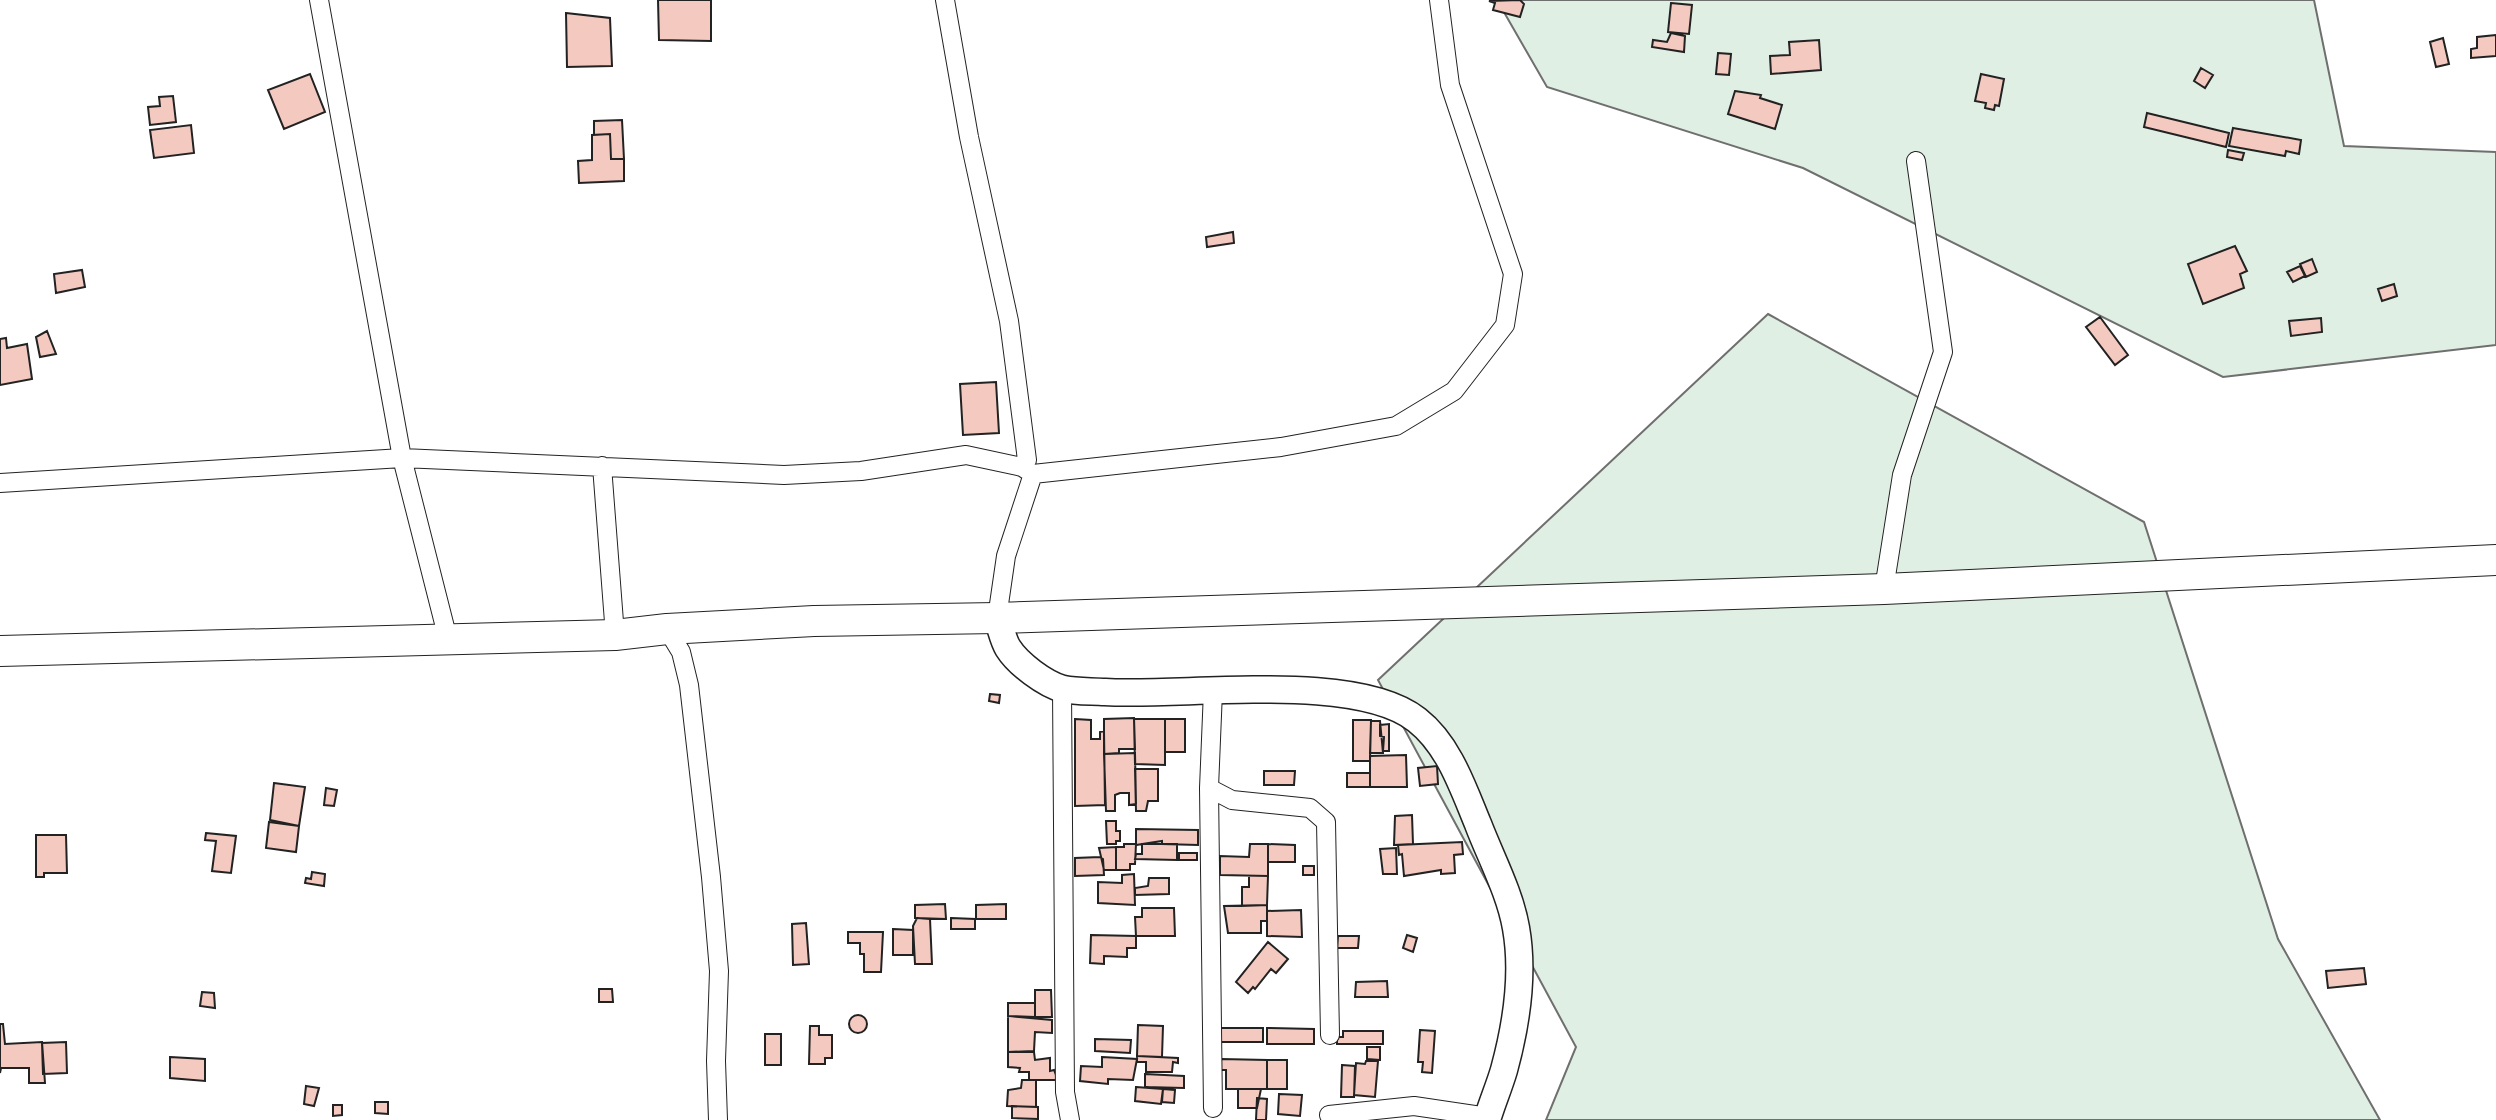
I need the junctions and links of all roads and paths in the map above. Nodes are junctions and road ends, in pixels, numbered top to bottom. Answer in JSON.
{"nodes":[{"id":1,"x":319,"y":0,"type":"edge"},
{"id":2,"x":945,"y":0,"type":"edge"},
{"id":3,"x":1438,"y":0,"type":"edge"},
{"id":4,"x":1916,"y":161,"type":"dead end"},
{"id":5,"x":402,"y":458,"type":"junction"},
{"id":6,"x":602,"y":466,"type":"junction"},
{"id":7,"x":1028,"y":470,"type":"junction"},
{"id":8,"x":0,"y":483,"type":"edge"},
{"id":9,"x":2496,"y":560,"type":"edge"},
{"id":10,"x":1884,"y":589,"type":"junction"},
{"id":11,"x":997,"y":618,"type":"junction"},
{"id":12,"x":667,"y":629,"type":"junction"},
{"id":13,"x":615,"y":635,"type":"junction"},
{"id":14,"x":448,"y":639,"type":"junction"},
{"id":15,"x":0,"y":651,"type":"edge"},
{"id":16,"x":1062,"y":689,"type":"junction"},
{"id":17,"x":1213,"y":691,"type":"junction"},
{"id":18,"x":1209,"y":788,"type":"junction"},
{"id":19,"x":1330,"y":1035,"type":"dead end"},
{"id":20,"x":1213,"y":1108,"type":"dead end"},
{"id":21,"x":1329,"y":1115,"type":"dead end"},
{"id":22,"x":1488,"y":1119,"type":"edge"},
{"id":23,"x":718,"y":1120,"type":"edge"},
{"id":24,"x":1070,"y":1120,"type":"edge"}],
"edges":[{"from":1,"to":5,"type":"street"},
{"from":2,"to":7,"type":"street"},
{"from":3,"to":7,"type":"street"},
{"from":4,"to":10,"type":"street"},
{"from":5,"to":6,"type":"street"},
{"from":5,"to":8,"type":"street"},
{"from":5,"to":14,"type":"street"},
{"from":6,"to":7,"type":"street"},
{"from":6,"to":13,"type":"street"},
{"from":7,"to":11,"type":"street"},
{"from":9,"to":10,"type":"main road"},
{"from":10,"to":11,"type":"main road"},
{"from":11,"to":12,"type":"main road"},
{"from":11,"to":16,"type":"street"},
{"from":12,"to":13,"type":"main road"},
{"from":12,"to":23,"type":"street"},
{"from":13,"to":14,"type":"main road"},
{"from":14,"to":15,"type":"main road"},
{"from":16,"to":17,"type":"street"},
{"from":16,"to":24,"type":"street"},
{"from":17,"to":18,"type":"street"},
{"from":17,"to":22,"type":"street"},
{"from":18,"to":19,"type":"street"},
{"from":18,"to":20,"type":"street"},
{"from":21,"to":22,"type":"street"}]}
